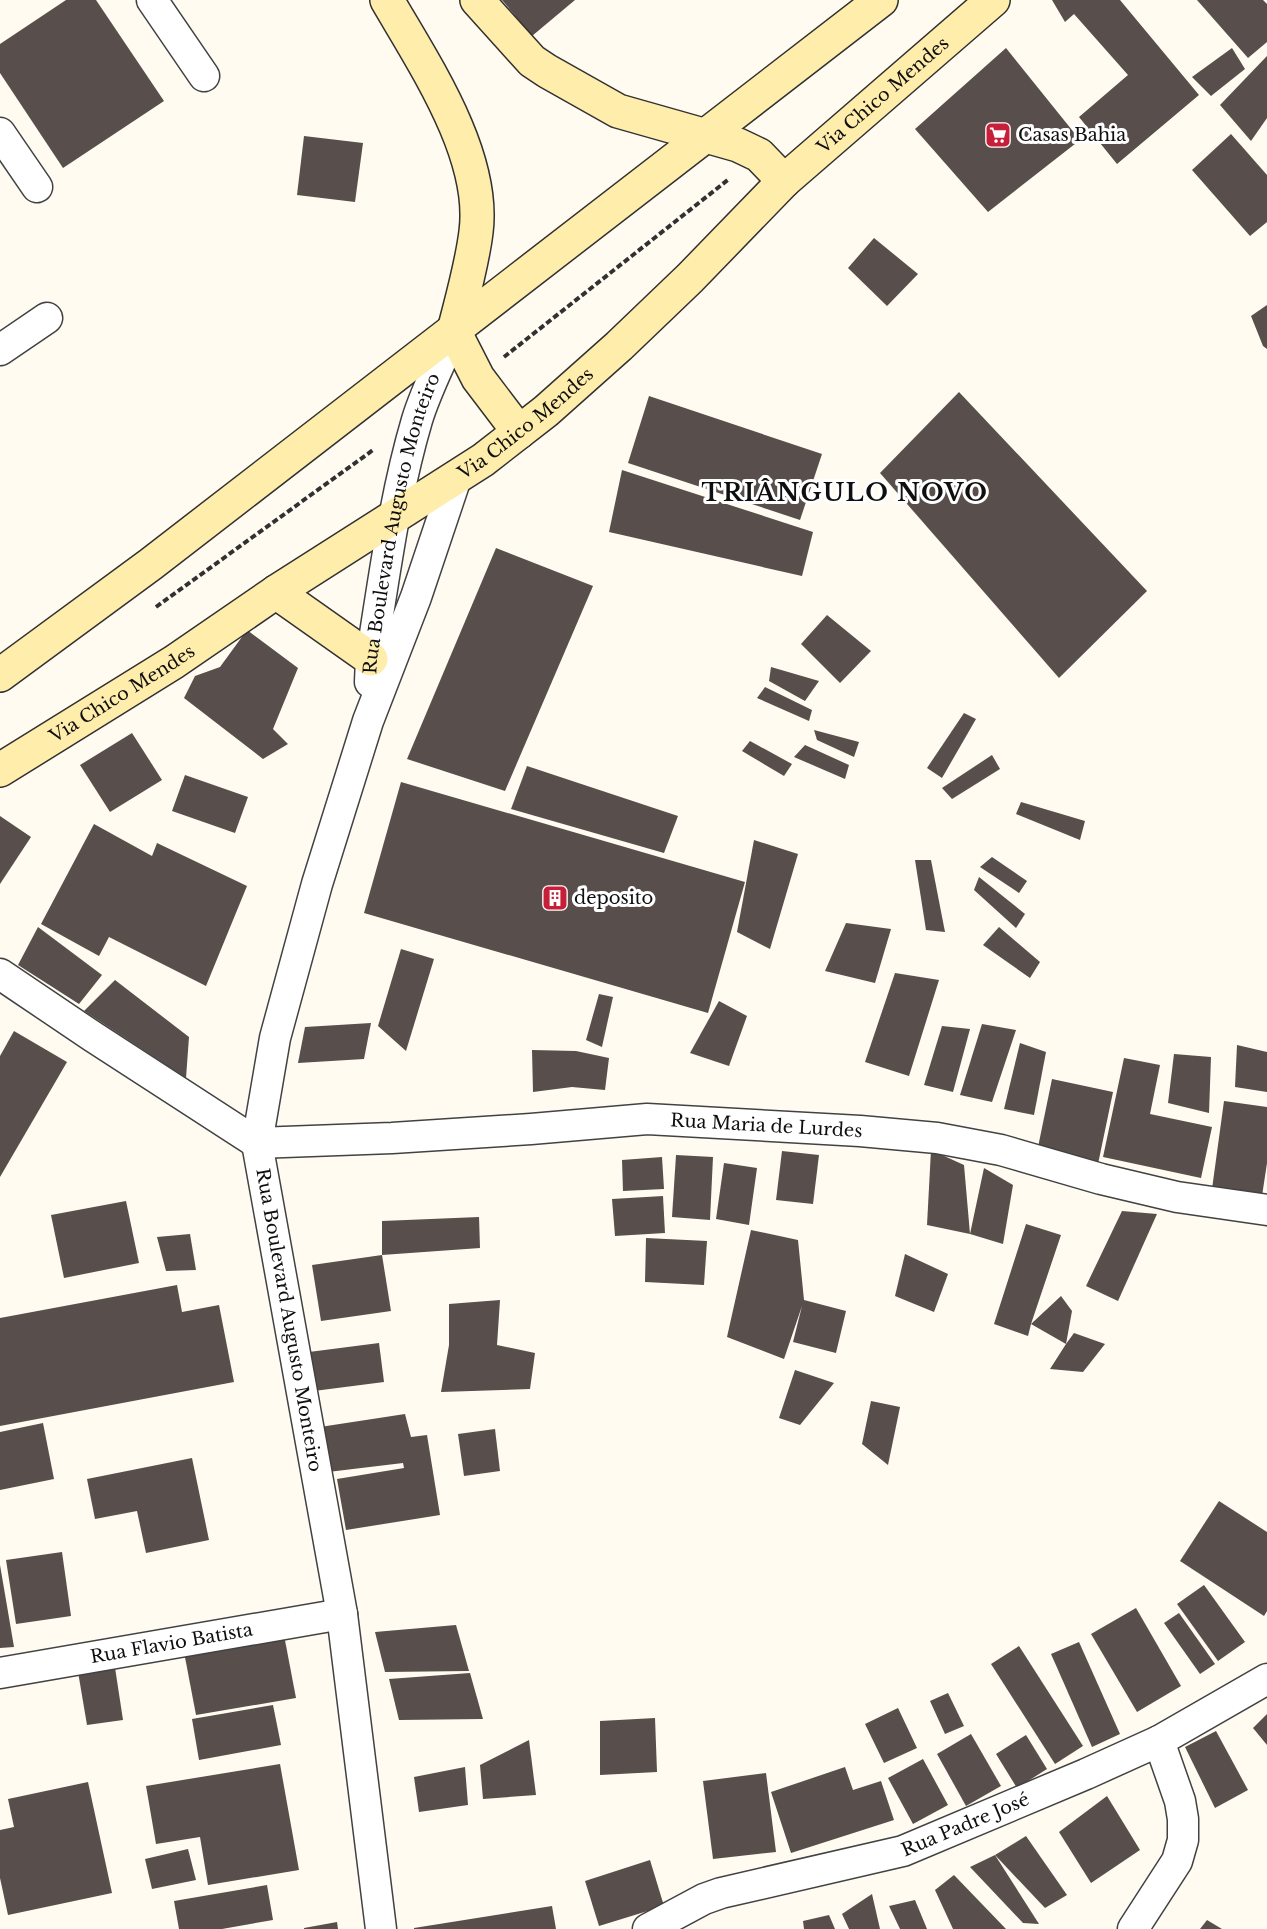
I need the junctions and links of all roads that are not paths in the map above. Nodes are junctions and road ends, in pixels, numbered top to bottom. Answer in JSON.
{"nodes":[{"id":1,"x":152,"y":0,"type":"edge"},
{"id":2,"x":387,"y":0,"type":"edge"},
{"id":3,"x":477,"y":0,"type":"edge"},
{"id":4,"x":881,"y":0,"type":"edge"},
{"id":5,"x":993,"y":0,"type":"edge"},
{"id":6,"x":204,"y":76,"type":"dead end"},
{"id":7,"x":0,"y":133,"type":"edge"},
{"id":8,"x":706,"y":137,"type":"junction"},
{"id":9,"x":784,"y":181,"type":"junction"},
{"id":10,"x":37,"y":187,"type":"dead end"},
{"id":11,"x":46,"y":318,"type":"dead end"},
{"id":12,"x":454,"y":331,"type":"junction"},
{"id":13,"x":0,"y":350,"type":"edge"},
{"id":14,"x":519,"y":432,"type":"junction"},
{"id":15,"x":456,"y":478,"type":"junction"},
{"id":16,"x":393,"y":519,"type":"junction"},
{"id":17,"x":276,"y":592,"type":"junction"},
{"id":18,"x":371,"y":659,"type":"junction"},
{"id":19,"x":0,"y":675,"type":"edge"},
{"id":20,"x":368,"y":721,"type":"junction"},
{"id":21,"x":0,"y":770,"type":"edge"},
{"id":22,"x":0,"y":974,"type":"edge"},
{"id":23,"x":257,"y":1143,"type":"junction"},
{"id":24,"x":1267,"y":1210,"type":"edge"},
{"id":25,"x":342,"y":1614,"type":"junction"},
{"id":26,"x":0,"y":1673,"type":"edge"},
{"id":27,"x":1267,"y":1679,"type":"edge"},
{"id":28,"x":1159,"y":1741,"type":"junction"},
{"id":29,"x":381,"y":1929,"type":"edge"},
{"id":30,"x":648,"y":1929,"type":"edge"},
{"id":31,"x":1133,"y":1929,"type":"edge"}],
"edges":[{"from":1,"to":6,"type":"street"},
{"from":2,"to":12,"type":"main road"},
{"from":3,"to":8,"type":"main road"},
{"from":4,"to":8,"type":"main road"},
{"from":5,"to":9,"type":"main road","name":"Via Chico Mendes"},
{"from":7,"to":10,"type":"street"},
{"from":8,"to":9,"type":"main road"},
{"from":8,"to":12,"type":"main road"},
{"from":9,"to":14,"type":"main road","name":"Via Chico Mendes"},
{"from":11,"to":13,"type":"street"},
{"from":12,"to":14,"type":"main road"},
{"from":12,"to":16,"type":"street","name":"Rua Boulevard Augusto Monteiro"},
{"from":12,"to":19,"type":"main road"},
{"from":14,"to":15,"type":"main road","name":"Via Chico Mendes"},
{"from":15,"to":16,"type":"main road","name":"Via Chico Mendes"},
{"from":15,"to":20,"type":"street","name":"Rua Boulevard Augusto Monteiro"},
{"from":16,"to":17,"type":"main road","name":"Via Chico Mendes"},
{"from":16,"to":18,"type":"street","name":"Rua Boulevard Augusto Monteiro"},
{"from":17,"to":18,"type":"main road"},
{"from":17,"to":21,"type":"main road","name":"Via Chico Mendes"},
{"from":18,"to":20,"type":"street","name":"Rua Boulevard Augusto Monteiro"},
{"from":20,"to":23,"type":"street","name":"Rua Boulevard Augusto Monteiro"},
{"from":22,"to":23,"type":"street"},
{"from":23,"to":24,"type":"street","name":"Rua Maria de Lurdes"},
{"from":23,"to":25,"type":"street","name":"Rua Boulevard Augusto Monteiro"},
{"from":25,"to":26,"type":"street","name":"Rua Flavio Batista"},
{"from":25,"to":29,"type":"street","name":"Rua Boulevard Augusto Monteiro"},
{"from":27,"to":28,"type":"street","name":"Rua Padre José"},
{"from":28,"to":30,"type":"street","name":"Rua Padre José"},
{"from":28,"to":31,"type":"street"}]}
